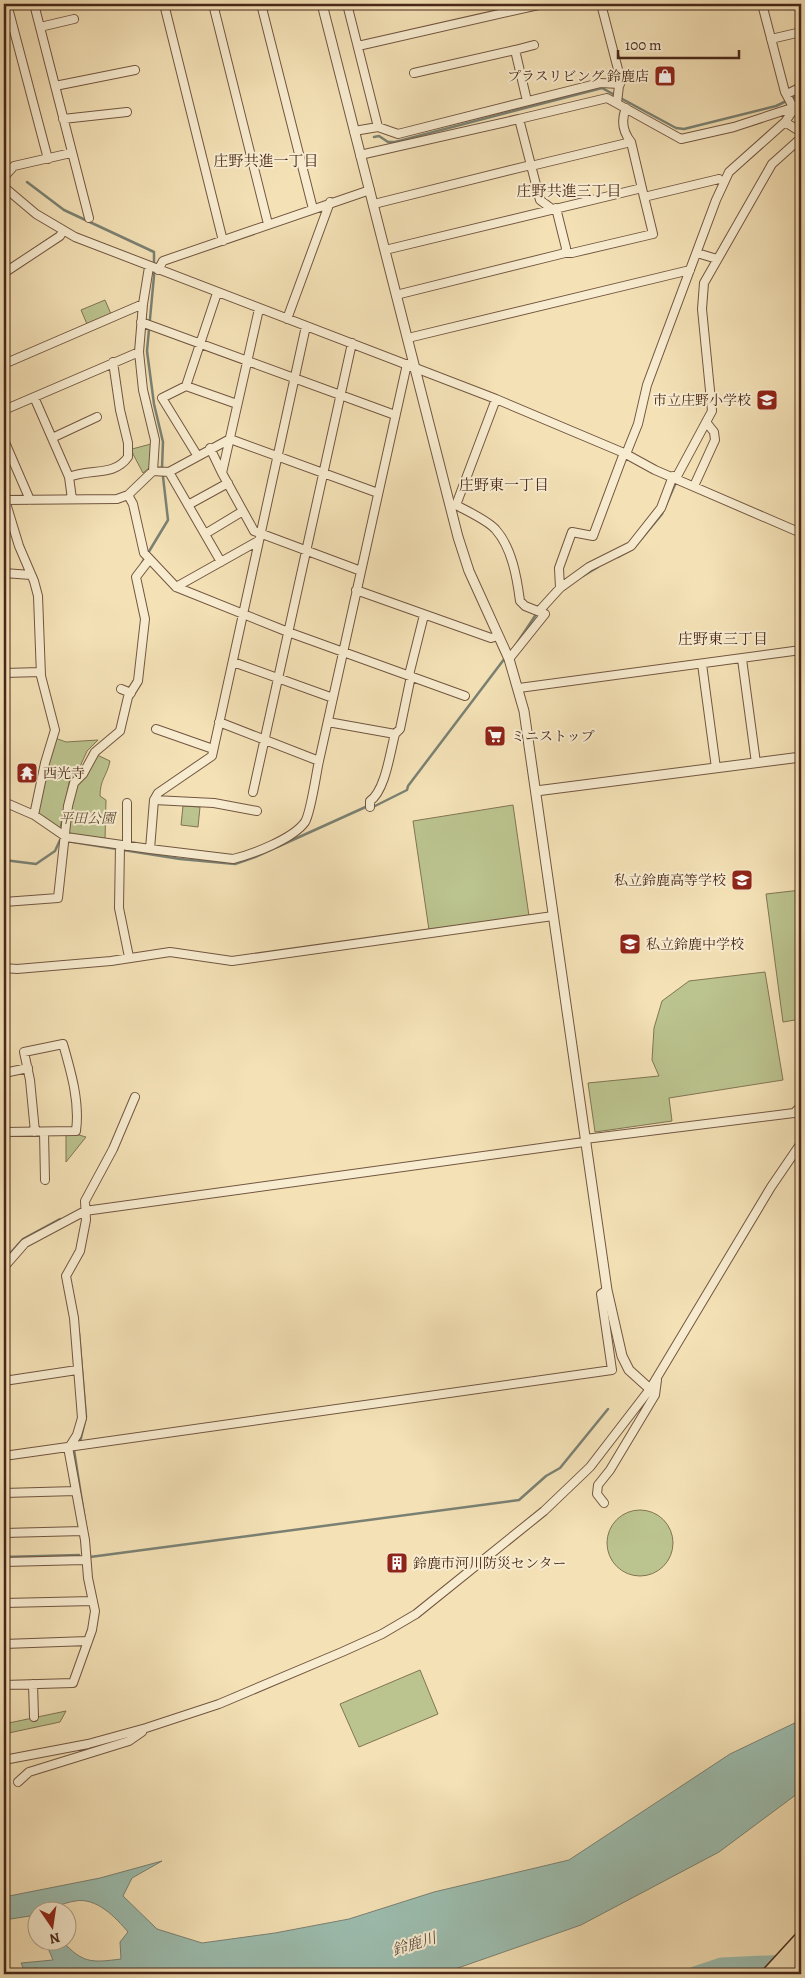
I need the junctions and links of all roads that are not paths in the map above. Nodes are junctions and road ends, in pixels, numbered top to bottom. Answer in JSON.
{"nodes":[{"id":1,"x":7,"y":4,"type":"edge"},
{"id":2,"x":34,"y":4,"type":"edge"},
{"id":3,"x":164,"y":4,"type":"edge"},
{"id":4,"x":212,"y":4,"type":"edge"},
{"id":5,"x":261,"y":4,"type":"edge"},
{"id":6,"x":322,"y":4,"type":"edge"},
{"id":7,"x":347,"y":4,"type":"edge"},
{"id":8,"x":543,"y":4,"type":"edge"},
{"id":9,"x":601,"y":4,"type":"edge"},
{"id":10,"x":762,"y":4,"type":"edge"},
{"id":11,"x":74,"y":19,"type":"dead end"},
{"id":12,"x":40,"y":28,"type":"junction"},
{"id":13,"x":801,"y":32,"type":"edge"},
{"id":14,"x":771,"y":39,"type":"junction"},
{"id":15,"x":358,"y":46,"type":"junction"},
{"id":16,"x":534,"y":46,"type":"dead end"},
{"id":17,"x":515,"y":50,"type":"junction"},
{"id":18,"x":135,"y":70,"type":"dead end"},
{"id":19,"x":414,"y":73,"type":"dead end"},
{"id":20,"x":620,"y":84,"type":"junction"},
{"id":21,"x":55,"y":86,"type":"junction"},
{"id":22,"x":801,"y":87,"type":"edge"},
{"id":23,"x":787,"y":94,"type":"junction"},
{"id":24,"x":528,"y":101,"type":"junction"},
{"id":25,"x":616,"y":103,"type":"junction"},
{"id":26,"x":796,"y":107,"type":"edge"},
{"id":27,"x":626,"y":108,"type":"junction"},
{"id":28,"x":496,"y":111,"type":"junction"},
{"id":29,"x":127,"y":112,"type":"dead end"},
{"id":30,"x":63,"y":119,"type":"junction"},
{"id":31,"x":519,"y":119,"type":"junction"},
{"id":32,"x":499,"y":122,"type":"junction"},
{"id":33,"x":785,"y":122,"type":"junction"},
{"id":34,"x":378,"y":127,"type":"junction"},
{"id":35,"x":354,"y":131,"type":"junction"},
{"id":36,"x":801,"y":132,"type":"edge"},
{"id":37,"x":801,"y":138,"type":"edge"},
{"id":38,"x":631,"y":142,"type":"junction"},
{"id":39,"x":71,"y":153,"type":"junction"},
{"id":40,"x":360,"y":156,"type":"junction"},
{"id":41,"x":48,"y":159,"type":"junction"},
{"id":42,"x":531,"y":165,"type":"junction"},
{"id":43,"x":4,"y":177,"type":"edge"},
{"id":44,"x":719,"y":180,"type":"dead end"},
{"id":45,"x":4,"y":187,"type":"edge"},
{"id":46,"x":642,"y":188,"type":"junction"},
{"id":47,"x":370,"y":190,"type":"junction"},
{"id":48,"x":644,"y":196,"type":"junction"},
{"id":49,"x":330,"y":202,"type":"junction"},
{"id":50,"x":374,"y":204,"type":"junction"},
{"id":51,"x":313,"y":209,"type":"junction"},
{"id":52,"x":554,"y":209,"type":"junction"},
{"id":53,"x":89,"y":218,"type":"dead end"},
{"id":54,"x":268,"y":224,"type":"junction"},
{"id":55,"x":62,"y":231,"type":"junction"},
{"id":56,"x":223,"y":241,"type":"junction"},
{"id":57,"x":385,"y":250,"type":"junction"},
{"id":58,"x":565,"y":252,"type":"junction"},
{"id":59,"x":697,"y":253,"type":"junction"},
{"id":60,"x":717,"y":259,"type":"junction"},
{"id":61,"x":149,"y":267,"type":"junction"},
{"id":62,"x":158,"y":270,"type":"junction"},
{"id":63,"x":690,"y":270,"type":"junction"},
{"id":64,"x":4,"y":273,"type":"edge"},
{"id":65,"x":216,"y":293,"type":"junction"},
{"id":66,"x":396,"y":295,"type":"junction"},
{"id":67,"x":142,"y":304,"type":"junction"},
{"id":68,"x":259,"y":309,"type":"junction"},
{"id":69,"x":287,"y":319,"type":"junction"},
{"id":70,"x":141,"y":322,"type":"junction"},
{"id":71,"x":306,"y":326,"type":"junction"},
{"id":72,"x":408,"y":338,"type":"junction"},
{"id":73,"x":201,"y":343,"type":"junction"},
{"id":74,"x":352,"y":343,"type":"junction"},
{"id":75,"x":139,"y":352,"type":"junction"},
{"id":76,"x":246,"y":360,"type":"junction"},
{"id":77,"x":113,"y":362,"type":"junction"},
{"id":78,"x":4,"y":364,"type":"edge"},
{"id":79,"x":411,"y":366,"type":"junction"},
{"id":80,"x":293,"y":378,"type":"junction"},
{"id":81,"x":186,"y":386,"type":"junction"},
{"id":82,"x":340,"y":395,"type":"junction"},
{"id":83,"x":34,"y":397,"type":"junction"},
{"id":84,"x":496,"y":399,"type":"junction"},
{"id":85,"x":237,"y":404,"type":"junction"},
{"id":86,"x":4,"y":410,"type":"edge"},
{"id":87,"x":395,"y":415,"type":"junction"},
{"id":88,"x":97,"y":417,"type":"dead end"},
{"id":89,"x":709,"y":425,"type":"junction"},
{"id":90,"x":52,"y":438,"type":"junction"},
{"id":91,"x":230,"y":439,"type":"junction"},
{"id":92,"x":4,"y":440,"type":"edge"},
{"id":93,"x":210,"y":448,"type":"junction"},
{"id":94,"x":625,"y":454,"type":"junction"},
{"id":95,"x":6,"y":455,"type":"edge"},
{"id":96,"x":197,"y":456,"type":"junction"},
{"id":97,"x":277,"y":456,"type":"junction"},
{"id":98,"x":154,"y":472,"type":"junction"},
{"id":99,"x":167,"y":472,"type":"junction"},
{"id":100,"x":222,"y":473,"type":"junction"},
{"id":101,"x":324,"y":474,"type":"junction"},
{"id":102,"x":69,"y":477,"type":"junction"},
{"id":103,"x":676,"y":478,"type":"junction"},
{"id":104,"x":228,"y":483,"type":"junction"},
{"id":105,"x":694,"y":486,"type":"junction"},
{"id":106,"x":378,"y":493,"type":"junction"},
{"id":107,"x":128,"y":495,"type":"junction"},
{"id":108,"x":72,"y":499,"type":"junction"},
{"id":109,"x":4,"y":500,"type":"edge"},
{"id":110,"x":30,"y":500,"type":"junction"},
{"id":111,"x":453,"y":505,"type":"junction"},
{"id":112,"x":188,"y":506,"type":"junction"},
{"id":113,"x":243,"y":511,"type":"junction"},
{"id":114,"x":205,"y":534,"type":"junction"},
{"id":115,"x":801,"y":534,"type":"edge"},
{"id":116,"x":259,"y":538,"type":"junction"},
{"id":117,"x":306,"y":551,"type":"junction"},
{"id":118,"x":146,"y":556,"type":"junction"},
{"id":119,"x":221,"y":562,"type":"junction"},
{"id":120,"x":361,"y":571,"type":"junction"},
{"id":121,"x":4,"y":573,"type":"edge"},
{"id":122,"x":30,"y":575,"type":"junction"},
{"id":123,"x":176,"y":587,"type":"junction"},
{"id":124,"x":560,"y":588,"type":"junction"},
{"id":125,"x":356,"y":590,"type":"junction"},
{"id":126,"x":543,"y":612,"type":"junction"},
{"id":127,"x":243,"y":615,"type":"junction"},
{"id":128,"x":424,"y":615,"type":"junction"},
{"id":129,"x":288,"y":632,"type":"junction"},
{"id":130,"x":498,"y":636,"type":"junction"},
{"id":131,"x":801,"y":650,"type":"edge"},
{"id":132,"x":342,"y":651,"type":"junction"},
{"id":133,"x":742,"y":658,"type":"junction"},
{"id":134,"x":509,"y":659,"type":"junction"},
{"id":135,"x":233,"y":662,"type":"junction"},
{"id":136,"x":702,"y":664,"type":"junction"},
{"id":137,"x":41,"y":672,"type":"junction"},
{"id":138,"x":4,"y":673,"type":"edge"},
{"id":139,"x":410,"y":676,"type":"junction"},
{"id":140,"x":278,"y":679,"type":"junction"},
{"id":141,"x":519,"y":688,"type":"junction"},
{"id":142,"x":122,"y":689,"type":"dead end"},
{"id":143,"x":131,"y":693,"type":"junction"},
{"id":144,"x":465,"y":696,"type":"dead end"},
{"id":145,"x":333,"y":698,"type":"junction"},
{"id":146,"x":220,"y":722,"type":"junction"},
{"id":147,"x":328,"y":722,"type":"junction"},
{"id":148,"x":156,"y":730,"type":"dead end"},
{"id":149,"x":395,"y":734,"type":"junction"},
{"id":150,"x":265,"y":739,"type":"junction"},
{"id":151,"x":213,"y":749,"type":"junction"},
{"id":152,"x":801,"y":757,"type":"edge"},
{"id":153,"x":319,"y":761,"type":"junction"},
{"id":154,"x":756,"y":763,"type":"junction"},
{"id":155,"x":716,"y":768,"type":"junction"},
{"id":156,"x":536,"y":791,"type":"junction"},
{"id":157,"x":253,"y":792,"type":"dead end"},
{"id":158,"x":154,"y":800,"type":"junction"},
{"id":159,"x":4,"y":802,"type":"edge"},
{"id":160,"x":127,"y":803,"type":"dead end"},
{"id":161,"x":370,"y":804,"type":"dead end"},
{"id":162,"x":257,"y":811,"type":"dead end"},
{"id":163,"x":34,"y":815,"type":"junction"},
{"id":164,"x":64,"y":839,"type":"junction"},
{"id":165,"x":122,"y":848,"type":"junction"},
{"id":166,"x":150,"y":849,"type":"junction"},
{"id":167,"x":4,"y":902,"type":"edge"},
{"id":168,"x":553,"y":916,"type":"junction"},
{"id":169,"x":129,"y":957,"type":"junction"},
{"id":170,"x":4,"y":968,"type":"edge"},
{"id":171,"x":28,"y":1068,"type":"junction"},
{"id":172,"x":4,"y":1073,"type":"edge"},
{"id":173,"x":134,"y":1097,"type":"dead end"},
{"id":174,"x":801,"y":1106,"type":"edge"},
{"id":175,"x":4,"y":1132,"type":"edge"},
{"id":176,"x":35,"y":1132,"type":"junction"},
{"id":177,"x":44,"y":1132,"type":"junction"},
{"id":178,"x":585,"y":1140,"type":"junction"},
{"id":179,"x":801,"y":1144,"type":"edge"},
{"id":180,"x":45,"y":1180,"type":"dead end"},
{"id":181,"x":85,"y":1211,"type":"junction"},
{"id":182,"x":4,"y":1267,"type":"edge"},
{"id":183,"x":606,"y":1290,"type":"junction"},
{"id":184,"x":77,"y":1370,"type":"junction"},
{"id":185,"x":658,"y":1376,"type":"junction"},
{"id":186,"x":4,"y":1381,"type":"edge"},
{"id":187,"x":650,"y":1389,"type":"junction"},
{"id":188,"x":69,"y":1447,"type":"junction"},
{"id":189,"x":4,"y":1456,"type":"edge"},
{"id":190,"x":76,"y":1491,"type":"junction"},
{"id":191,"x":4,"y":1492,"type":"edge"},
{"id":192,"x":604,"y":1503,"type":"dead end"},
{"id":193,"x":82,"y":1531,"type":"junction"},
{"id":194,"x":4,"y":1533,"type":"edge"},
{"id":195,"x":85,"y":1560,"type":"junction"},
{"id":196,"x":4,"y":1562,"type":"edge"},
{"id":197,"x":93,"y":1601,"type":"junction"},
{"id":198,"x":4,"y":1603,"type":"edge"},
{"id":199,"x":88,"y":1641,"type":"junction"},
{"id":200,"x":4,"y":1644,"type":"edge"},
{"id":201,"x":33,"y":1684,"type":"junction"},
{"id":202,"x":4,"y":1685,"type":"edge"},
{"id":203,"x":34,"y":1716,"type":"dead end"},
{"id":204,"x":146,"y":1728,"type":"junction"},
{"id":205,"x":4,"y":1760,"type":"edge"},
{"id":206,"x":18,"y":1782,"type":"dead end"},
{"id":207,"x":801,"y":1938,"type":"edge"},
{"id":208,"x":801,"y":1954,"type":"edge"},
{"id":209,"x":768,"y":1974,"type":"edge"},
{"id":210,"x":783,"y":1974,"type":"edge"}],
"edges":[{"from":1,"to":41,"type":"street"},
{"from":2,"to":12,"type":"street"},
{"from":3,"to":56,"type":"street"},
{"from":4,"to":54,"type":"street"},
{"from":5,"to":51,"type":"street"},
{"from":6,"to":35,"type":"street"},
{"from":7,"to":15,"type":"street"},
{"from":8,"to":15,"type":"street"},
{"from":9,"to":20,"type":"street"},
{"from":10,"to":14,"type":"street"},
{"from":11,"to":12,"type":"street"},
{"from":12,"to":21,"type":"street"},
{"from":13,"to":14,"type":"street"},
{"from":14,"to":23,"type":"street"},
{"from":15,"to":34,"type":"street"},
{"from":16,"to":17,"type":"street"},
{"from":17,"to":19,"type":"street"},
{"from":17,"to":24,"type":"street"},
{"from":18,"to":21,"type":"street"},
{"from":20,"to":24,"type":"street"},
{"from":20,"to":25,"type":"street"},
{"from":21,"to":30,"type":"street"},
{"from":22,"to":23,"type":"street"},
{"from":23,"to":26,"type":"street"},
{"from":24,"to":28,"type":"street"},
{"from":25,"to":27,"type":"street"},
{"from":25,"to":31,"type":"street"},
{"from":26,"to":27,"type":"street"},
{"from":26,"to":33,"type":"street"},
{"from":27,"to":38,"type":"street"},
{"from":28,"to":32,"type":"street"},
{"from":28,"to":34,"type":"street"},
{"from":29,"to":30,"type":"street"},
{"from":30,"to":39,"type":"street"},
{"from":31,"to":32,"type":"street"},
{"from":31,"to":42,"type":"street"},
{"from":32,"to":40,"type":"street"},
{"from":33,"to":36,"type":"street"},
{"from":33,"to":59,"type":"street"},
{"from":34,"to":35,"type":"street"},
{"from":35,"to":40,"type":"street"},
{"from":37,"to":60,"type":"street"},
{"from":38,"to":42,"type":"street"},
{"from":38,"to":46,"type":"street"},
{"from":39,"to":41,"type":"street"},
{"from":39,"to":53,"type":"street"},
{"from":40,"to":47,"type":"street"},
{"from":41,"to":43,"type":"street"},
{"from":42,"to":50,"type":"street"},
{"from":42,"to":52,"type":"street"},
{"from":44,"to":48,"type":"street"},
{"from":45,"to":55,"type":"street"},
{"from":46,"to":48,"type":"street"},
{"from":46,"to":52,"type":"street"},
{"from":47,"to":49,"type":"street"},
{"from":47,"to":50,"type":"street"},
{"from":48,"to":58,"type":"street"},
{"from":49,"to":51,"type":"street"},
{"from":49,"to":69,"type":"street"},
{"from":50,"to":57,"type":"street"},
{"from":51,"to":54,"type":"street"},
{"from":52,"to":57,"type":"street"},
{"from":52,"to":58,"type":"street"},
{"from":54,"to":56,"type":"street"},
{"from":55,"to":61,"type":"street"},
{"from":55,"to":64,"type":"street"},
{"from":56,"to":62,"type":"street"},
{"from":57,"to":66,"type":"street"},
{"from":58,"to":66,"type":"street"},
{"from":59,"to":60,"type":"street"},
{"from":59,"to":63,"type":"street"},
{"from":60,"to":89,"type":"street"},
{"from":61,"to":62,"type":"street"},
{"from":61,"to":67,"type":"street"},
{"from":62,"to":65,"type":"street"},
{"from":63,"to":72,"type":"street"},
{"from":63,"to":94,"type":"street"},
{"from":65,"to":68,"type":"street"},
{"from":65,"to":73,"type":"street"},
{"from":66,"to":72,"type":"street"},
{"from":67,"to":70,"type":"street"},
{"from":67,"to":78,"type":"street"},
{"from":68,"to":69,"type":"street"},
{"from":68,"to":76,"type":"street"},
{"from":69,"to":71,"type":"street"},
{"from":70,"to":73,"type":"street"},
{"from":70,"to":75,"type":"street"},
{"from":71,"to":74,"type":"street"},
{"from":71,"to":80,"type":"street"},
{"from":72,"to":79,"type":"street"},
{"from":73,"to":76,"type":"street"},
{"from":73,"to":81,"type":"street"},
{"from":74,"to":79,"type":"street"},
{"from":74,"to":82,"type":"street"},
{"from":75,"to":77,"type":"street"},
{"from":75,"to":98,"type":"street"},
{"from":76,"to":80,"type":"street"},
{"from":76,"to":85,"type":"street"},
{"from":77,"to":83,"type":"street"},
{"from":77,"to":102,"type":"street"},
{"from":79,"to":84,"type":"street"},
{"from":79,"to":87,"type":"street"},
{"from":79,"to":111,"type":"street"},
{"from":80,"to":82,"type":"street"},
{"from":80,"to":97,"type":"street"},
{"from":81,"to":85,"type":"street"},
{"from":81,"to":96,"type":"street"},
{"from":82,"to":87,"type":"street"},
{"from":82,"to":101,"type":"street"},
{"from":83,"to":86,"type":"street"},
{"from":83,"to":90,"type":"street"},
{"from":84,"to":94,"type":"street"},
{"from":84,"to":111,"type":"street"},
{"from":85,"to":91,"type":"street"},
{"from":87,"to":106,"type":"street"},
{"from":88,"to":90,"type":"street"},
{"from":89,"to":103,"type":"street"},
{"from":89,"to":105,"type":"street"},
{"from":90,"to":102,"type":"street"},
{"from":91,"to":93,"type":"street"},
{"from":91,"to":97,"type":"street"},
{"from":91,"to":100,"type":"street"},
{"from":92,"to":95,"type":"street"},
{"from":93,"to":96,"type":"street"},
{"from":93,"to":100,"type":"street"},
{"from":94,"to":103,"type":"street"},
{"from":94,"to":124,"type":"street"},
{"from":95,"to":110,"type":"street"},
{"from":96,"to":99,"type":"street"},
{"from":97,"to":101,"type":"street"},
{"from":97,"to":116,"type":"street"},
{"from":98,"to":99,"type":"street"},
{"from":98,"to":107,"type":"street"},
{"from":99,"to":112,"type":"street"},
{"from":100,"to":104,"type":"street"},
{"from":101,"to":106,"type":"street"},
{"from":101,"to":117,"type":"street"},
{"from":102,"to":108,"type":"street"},
{"from":103,"to":105,"type":"street"},
{"from":103,"to":124,"type":"street"},
{"from":104,"to":112,"type":"street"},
{"from":104,"to":113,"type":"street"},
{"from":105,"to":115,"type":"street"},
{"from":106,"to":120,"type":"street"},
{"from":107,"to":108,"type":"street"},
{"from":107,"to":118,"type":"street"},
{"from":108,"to":110,"type":"street"},
{"from":109,"to":110,"type":"street"},
{"from":109,"to":122,"type":"street"},
{"from":111,"to":126,"type":"street"},
{"from":111,"to":130,"type":"street"},
{"from":112,"to":114,"type":"street"},
{"from":113,"to":114,"type":"street"},
{"from":113,"to":116,"type":"street"},
{"from":114,"to":119,"type":"street"},
{"from":116,"to":117,"type":"street"},
{"from":116,"to":119,"type":"street"},
{"from":116,"to":127,"type":"street"},
{"from":117,"to":120,"type":"street"},
{"from":117,"to":129,"type":"street"},
{"from":118,"to":123,"type":"street"},
{"from":118,"to":143,"type":"street"},
{"from":119,"to":123,"type":"street"},
{"from":120,"to":125,"type":"street"},
{"from":121,"to":122,"type":"street"},
{"from":122,"to":137,"type":"street"},
{"from":123,"to":127,"type":"street"},
{"from":124,"to":126,"type":"street"},
{"from":125,"to":128,"type":"street"},
{"from":125,"to":132,"type":"street"},
{"from":126,"to":134,"type":"street"},
{"from":127,"to":129,"type":"street"},
{"from":127,"to":135,"type":"street"},
{"from":128,"to":130,"type":"street"},
{"from":128,"to":139,"type":"street"},
{"from":129,"to":132,"type":"street"},
{"from":129,"to":140,"type":"street"},
{"from":130,"to":134,"type":"street"},
{"from":131,"to":133,"type":"street"},
{"from":132,"to":139,"type":"street"},
{"from":132,"to":145,"type":"street"},
{"from":133,"to":136,"type":"street"},
{"from":133,"to":154,"type":"street"},
{"from":134,"to":141,"type":"street"},
{"from":135,"to":140,"type":"street"},
{"from":135,"to":146,"type":"street"},
{"from":136,"to":141,"type":"street"},
{"from":136,"to":155,"type":"street"},
{"from":137,"to":138,"type":"street"},
{"from":137,"to":163,"type":"street"},
{"from":139,"to":144,"type":"street"},
{"from":139,"to":149,"type":"street"},
{"from":140,"to":145,"type":"street"},
{"from":140,"to":150,"type":"street"},
{"from":141,"to":156,"type":"street"},
{"from":142,"to":143,"type":"street"},
{"from":143,"to":164,"type":"street"},
{"from":145,"to":147,"type":"street"},
{"from":146,"to":150,"type":"street"},
{"from":146,"to":151,"type":"street"},
{"from":147,"to":149,"type":"street"},
{"from":147,"to":153,"type":"street"},
{"from":148,"to":151,"type":"street"},
{"from":149,"to":161,"type":"street"},
{"from":150,"to":153,"type":"street"},
{"from":150,"to":157,"type":"street"},
{"from":151,"to":158,"type":"street"},
{"from":152,"to":154,"type":"street"},
{"from":153,"to":166,"type":"street"},
{"from":154,"to":155,"type":"street"},
{"from":155,"to":156,"type":"street"},
{"from":156,"to":168,"type":"street"},
{"from":158,"to":162,"type":"street"},
{"from":158,"to":166,"type":"street"},
{"from":159,"to":163,"type":"street"},
{"from":160,"to":165,"type":"street"},
{"from":163,"to":164,"type":"street"},
{"from":164,"to":165,"type":"street"},
{"from":164,"to":167,"type":"street"},
{"from":165,"to":166,"type":"street"},
{"from":165,"to":169,"type":"street"},
{"from":168,"to":169,"type":"street"},
{"from":168,"to":178,"type":"street"},
{"from":169,"to":170,"type":"street"},
{"from":171,"to":172,"type":"street"},
{"from":171,"to":176,"type":"street"},
{"from":171,"to":177,"type":"street"},
{"from":173,"to":181,"type":"street"},
{"from":174,"to":178,"type":"street"},
{"from":175,"to":176,"type":"street"},
{"from":176,"to":177,"type":"street"},
{"from":177,"to":180,"type":"street"},
{"from":178,"to":181,"type":"street"},
{"from":178,"to":183,"type":"street"},
{"from":179,"to":185,"type":"street"},
{"from":181,"to":182,"type":"street"},
{"from":181,"to":184,"type":"street"},
{"from":183,"to":187,"type":"street"},
{"from":183,"to":188,"type":"street"},
{"from":184,"to":186,"type":"street"},
{"from":184,"to":188,"type":"street"},
{"from":185,"to":187,"type":"street"},
{"from":185,"to":192,"type":"street"},
{"from":187,"to":204,"type":"street"},
{"from":188,"to":189,"type":"street"},
{"from":188,"to":190,"type":"street"},
{"from":190,"to":191,"type":"street"},
{"from":190,"to":193,"type":"street"},
{"from":193,"to":194,"type":"street"},
{"from":193,"to":195,"type":"street"},
{"from":195,"to":196,"type":"street"},
{"from":195,"to":197,"type":"street"},
{"from":197,"to":198,"type":"street"},
{"from":197,"to":199,"type":"street"},
{"from":199,"to":200,"type":"street"},
{"from":199,"to":201,"type":"street"},
{"from":201,"to":202,"type":"street"},
{"from":201,"to":203,"type":"street"},
{"from":204,"to":205,"type":"street"},
{"from":204,"to":206,"type":"street"},
{"from":207,"to":209,"type":"highway"},
{"from":208,"to":210,"type":"highway"}]}
